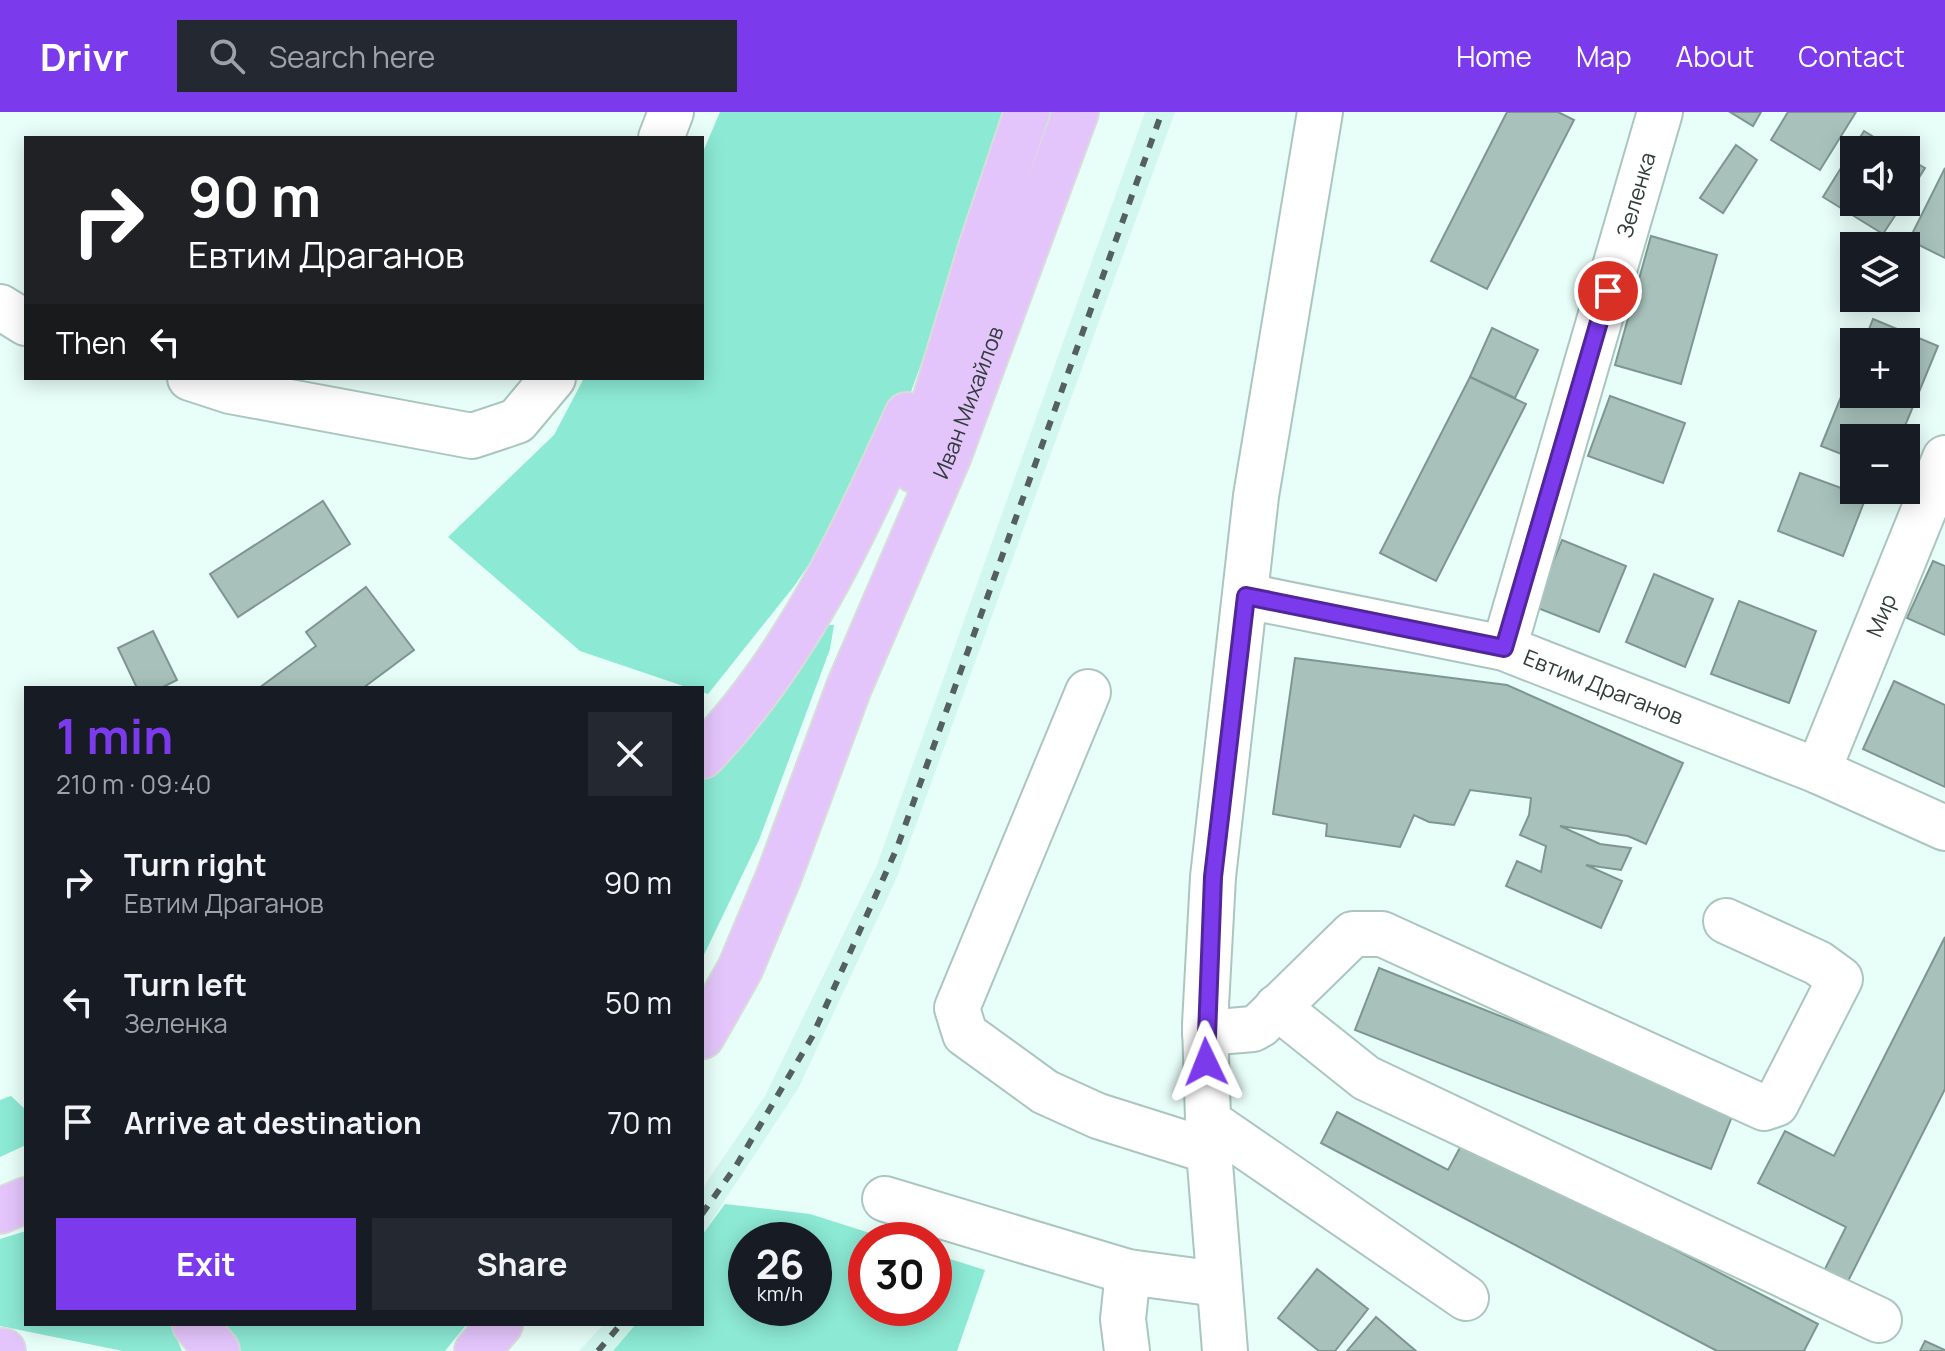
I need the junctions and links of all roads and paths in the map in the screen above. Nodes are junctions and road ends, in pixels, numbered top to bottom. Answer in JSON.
{"nodes":[{"id":1,"x":671,"y":112,"type":"edge"},
{"id":2,"x":1027,"y":112,"type":"edge"},
{"id":3,"x":1076,"y":112,"type":"edge"},
{"id":4,"x":1320,"y":112,"type":"edge"},
{"id":5,"x":1660,"y":112,"type":"edge"},
{"id":6,"x":662,"y":136,"type":"edge"},
{"id":7,"x":981,"y":248,"type":"junction"},
{"id":8,"x":0,"y":307,"type":"edge"},
{"id":9,"x":24,"y":322,"type":"edge"},
{"id":10,"x":196,"y":380,"type":"edge"},
{"id":11,"x":551,"y":380,"type":"edge"},
{"id":12,"x":1945,"y":458,"type":"edge"},
{"id":13,"x":1246,"y":596,"type":"junction"},
{"id":14,"x":1504,"y":648,"type":"junction"},
{"id":15,"x":849,"y":687,"type":"junction"},
{"id":16,"x":1088,"y":692,"type":"dead end"},
{"id":17,"x":704,"y":753,"type":"edge"},
{"id":18,"x":1818,"y":771,"type":"junction"},
{"id":19,"x":1945,"y":828,"type":"edge"},
{"id":20,"x":1726,"y":921,"type":"dead end"},
{"id":21,"x":721,"y":972,"type":"edge"},
{"id":22,"x":1277,"y":1007,"type":"junction"},
{"id":23,"x":704,"y":1029,"type":"edge"},
{"id":24,"x":1205,"y":1033,"type":"junction"},
{"id":25,"x":1208,"y":1136,"type":"junction"},
{"id":26,"x":885,"y":1199,"type":"dead end"},
{"id":27,"x":24,"y":1201,"type":"edge"},
{"id":28,"x":0,"y":1211,"type":"edge"},
{"id":29,"x":1128,"y":1272,"type":"junction"},
{"id":30,"x":1218,"y":1284,"type":"junction"},
{"id":31,"x":1466,"y":1298,"type":"dead end"},
{"id":32,"x":1879,"y":1320,"type":"dead end"},
{"id":33,"x":197,"y":1326,"type":"edge"},
{"id":34,"x":498,"y":1326,"type":"edge"},
{"id":35,"x":217,"y":1351,"type":"edge"},
{"id":36,"x":477,"y":1351,"type":"edge"},
{"id":37,"x":1127,"y":1351,"type":"edge"},
{"id":38,"x":1225,"y":1351,"type":"edge"}],
"edges":[{"from":1,"to":6,"type":"street"},
{"from":2,"to":7,"type":"main road","name":"Иван Михайлов"},
{"from":3,"to":15,"type":"main road","name":"Иван Михайлов"},
{"from":4,"to":13,"type":"street"},
{"from":5,"to":14,"type":"street","name":"Зеленка"},
{"from":7,"to":15,"type":"main road","name":"Иван Михайлов"},
{"from":7,"to":17,"type":"main road"},
{"from":8,"to":9,"type":"street"},
{"from":10,"to":11,"type":"street"},
{"from":12,"to":18,"type":"street","name":"Мир"},
{"from":13,"to":14,"type":"street","name":"Евтим Драганов"},
{"from":13,"to":24,"type":"street"},
{"from":14,"to":18,"type":"street","name":"Евтим Драганов"},
{"from":15,"to":21,"type":"main road","name":"Иван Михайлов"},
{"from":16,"to":25,"type":"street"},
{"from":18,"to":19,"type":"street","name":"Евтим Драганов"},
{"from":20,"to":22,"type":"street"},
{"from":21,"to":23,"type":"main road","name":"Иван Михайлов"},
{"from":22,"to":24,"type":"street"},
{"from":22,"to":32,"type":"street"},
{"from":24,"to":25,"type":"street"},
{"from":25,"to":30,"type":"street"},
{"from":25,"to":31,"type":"street"},
{"from":26,"to":29,"type":"street"},
{"from":27,"to":28,"type":"main road"},
{"from":29,"to":30,"type":"street"},
{"from":29,"to":37,"type":"street"},
{"from":30,"to":38,"type":"street"},
{"from":33,"to":35,"type":"main road"},
{"from":34,"to":36,"type":"main road"}]}
